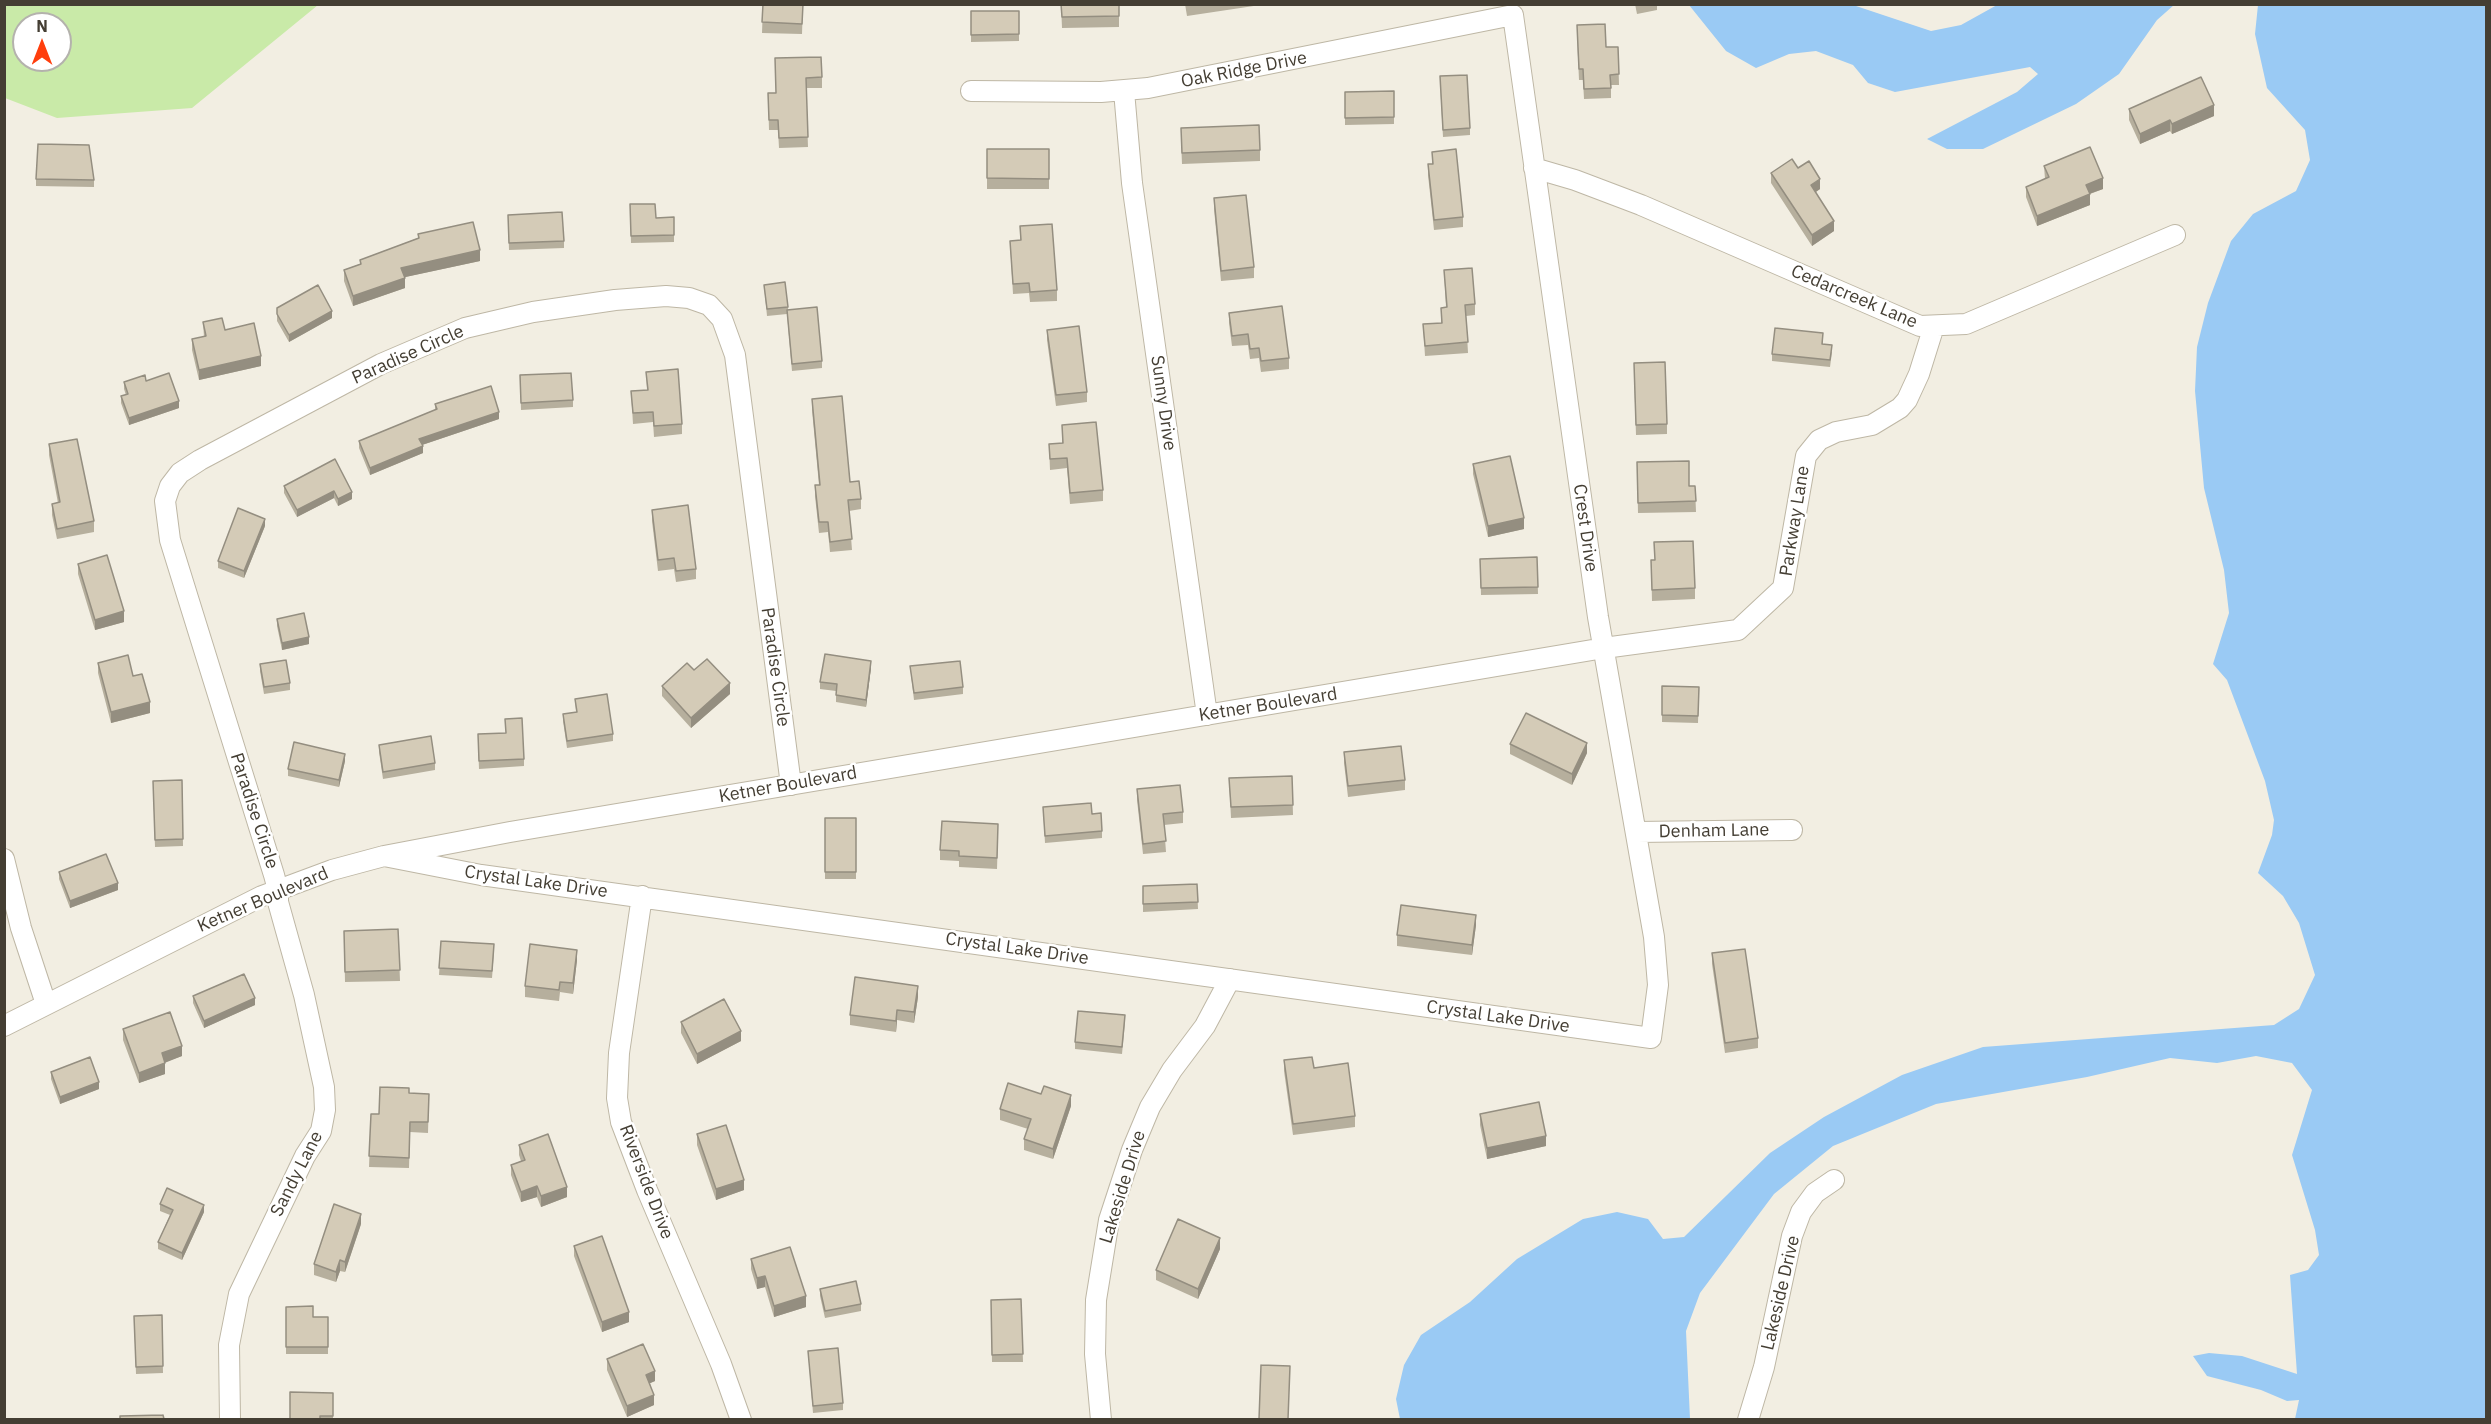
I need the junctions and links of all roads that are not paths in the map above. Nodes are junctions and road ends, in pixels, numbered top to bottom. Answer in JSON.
{"nodes":[{"id":1,"x":1513,"y":15,"type":"joint"},
{"id":2,"x":971,"y":91,"type":"dead end"},
{"id":3,"x":1124,"y":91,"type":"junction"},
{"id":4,"x":1534,"y":168,"type":"junction"},
{"id":5,"x":2175,"y":235,"type":"dead end"},
{"id":6,"x":1934,"y":326,"type":"junction"},
{"id":7,"x":1604,"y":648,"type":"junction"},
{"id":8,"x":1207,"y":714,"type":"junction"},
{"id":9,"x":791,"y":785,"type":"junction"},
{"id":10,"x":1792,"y":830,"type":"dead end"},
{"id":11,"x":1637,"y":832,"type":"junction"},
{"id":12,"x":384,"y":856,"type":"junction"},
{"id":13,"x":4,"y":859,"type":"edge"},
{"id":14,"x":278,"y":890,"type":"junction"},
{"id":15,"x":642,"y":896,"type":"junction"},
{"id":16,"x":1230,"y":979,"type":"junction"},
{"id":17,"x":46,"y":1004,"type":"junction"},
{"id":18,"x":4,"y":1026,"type":"edge"},
{"id":19,"x":1651,"y":1038,"type":"joint"},
{"id":20,"x":1834,"y":1180,"type":"dead end"},
{"id":21,"x":230,"y":1419,"type":"edge"},
{"id":22,"x":741,"y":1419,"type":"edge"},
{"id":23,"x":1101,"y":1419,"type":"edge"},
{"id":24,"x":1748,"y":1419,"type":"edge"}],
"edges":[{"from":1,"to":3,"type":"street","name":"Oak Ridge Drive"},
{"from":1,"to":4,"type":"street","name":"Crest Drive"},
{"from":2,"to":3,"type":"street","name":"Oak Ridge Drive"},
{"from":3,"to":8,"type":"street","name":"Sunny Drive"},
{"from":4,"to":6,"type":"street","name":"Cedarcreek Lane"},
{"from":4,"to":7,"type":"street","name":"Crest Drive"},
{"from":5,"to":6,"type":"street","name":"Cedarcreek Lane"},
{"from":6,"to":7,"type":"street","name":"Parkway Lane"},
{"from":7,"to":8,"type":"street","name":"Ketner Boulevard"},
{"from":7,"to":11,"type":"street","name":"Crest Drive"},
{"from":8,"to":9,"type":"street","name":"Ketner Boulevard"},
{"from":9,"to":12,"type":"street","name":"Ketner Boulevard"},
{"from":9,"to":14,"type":"street","name":"Paradise Circle"},
{"from":10,"to":11,"type":"street","name":"Denham Lane"},
{"from":11,"to":19,"type":"street","name":"Crest Drive"},
{"from":12,"to":14,"type":"street","name":"Ketner Boulevard"},
{"from":12,"to":15,"type":"street","name":"Crystal Lake Drive"},
{"from":13,"to":17,"type":"street"},
{"from":14,"to":17,"type":"street","name":"Ketner Boulevard"},
{"from":14,"to":21,"type":"street","name":"Sandy Lane"},
{"from":15,"to":16,"type":"street","name":"Crystal Lake Drive"},
{"from":15,"to":22,"type":"street","name":"Riverside Drive"},
{"from":16,"to":19,"type":"street","name":"Crystal Lake Drive"},
{"from":16,"to":23,"type":"street","name":"Lakeside Drive"},
{"from":17,"to":18,"type":"street","name":"Ketner Boulevard"},
{"from":20,"to":24,"type":"street","name":"Lakeside Drive"}]}
